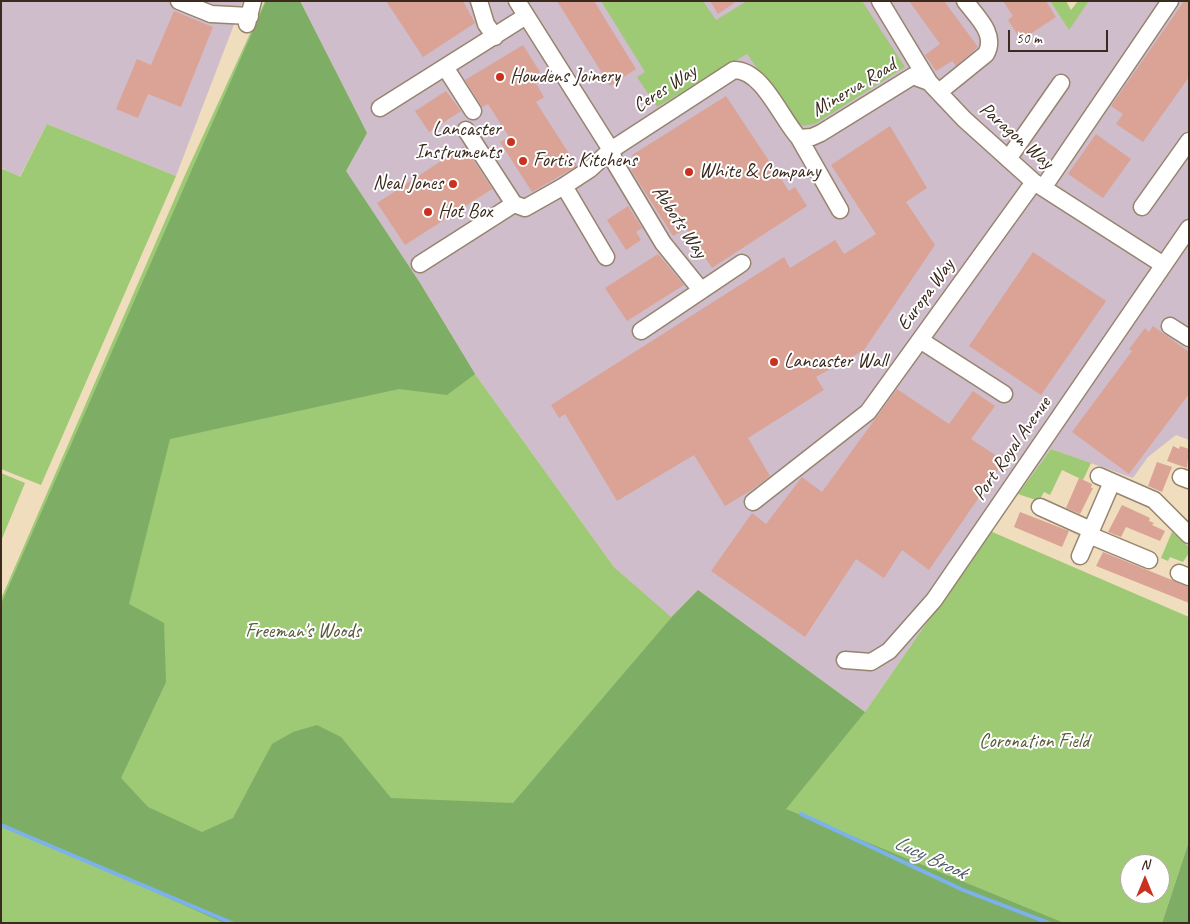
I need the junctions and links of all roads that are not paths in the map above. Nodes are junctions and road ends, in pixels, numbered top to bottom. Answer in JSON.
{"nodes":[{"id":1,"x":180,"y":1,"type":"edge"},
{"id":2,"x":479,"y":1,"type":"edge"},
{"id":3,"x":517,"y":1,"type":"edge"},
{"id":4,"x":965,"y":1,"type":"edge"},
{"id":5,"x":1170,"y":1,"type":"edge"},
{"id":6,"x":882,"y":2,"type":"edge"},
{"id":7,"x":250,"y":14,"type":"edge"},
{"id":8,"x":526,"y":16,"type":"junction"},
{"id":9,"x":495,"y":37,"type":"junction"},
{"id":10,"x":445,"y":67,"type":"junction"},
{"id":11,"x":744,"y":70,"type":"joint"},
{"id":12,"x":1062,"y":83,"type":"dead end"},
{"id":13,"x":934,"y":87,"type":"junction"},
{"id":14,"x":380,"y":108,"type":"dead end"},
{"id":15,"x":473,"y":111,"type":"dead end"},
{"id":16,"x":466,"y":130,"type":"dead end"},
{"id":17,"x":799,"y":138,"type":"junction"},
{"id":18,"x":1189,"y":141,"type":"edge"},
{"id":19,"x":611,"y":150,"type":"junction"},
{"id":20,"x":1008,"y":159,"type":"junction"},
{"id":21,"x":1039,"y":185,"type":"junction"},
{"id":22,"x":564,"y":186,"type":"junction"},
{"id":23,"x":514,"y":204,"type":"junction"},
{"id":24,"x":1142,"y":207,"type":"dead end"},
{"id":25,"x":840,"y":210,"type":"dead end"},
{"id":26,"x":1189,"y":228,"type":"edge"},
{"id":27,"x":606,"y":258,"type":"dead end"},
{"id":28,"x":420,"y":264,"type":"dead end"},
{"id":29,"x":742,"y":264,"type":"dead end"},
{"id":30,"x":1162,"y":264,"type":"junction"},
{"id":31,"x":701,"y":290,"type":"junction"},
{"id":32,"x":1170,"y":326,"type":"dead end"},
{"id":33,"x":641,"y":331,"type":"dead end"},
{"id":34,"x":1189,"y":338,"type":"edge"},
{"id":35,"x":920,"y":340,"type":"junction"},
{"id":36,"x":1004,"y":394,"type":"dead end"},
{"id":37,"x":753,"y":502,"type":"dead end"},
{"id":38,"x":1040,"y":507,"type":"dead end"},
{"id":39,"x":1090,"y":532,"type":"junction"},
{"id":40,"x":1189,"y":535,"type":"edge"},
{"id":41,"x":1080,"y":556,"type":"dead end"},
{"id":42,"x":1149,"y":560,"type":"dead end"},
{"id":43,"x":845,"y":660,"type":"dead end"}],
"edges":[{"from":1,"to":7,"type":"street"},
{"from":2,"to":9,"type":"street"},
{"from":3,"to":8,"type":"street","name":"Abbots Way"},
{"from":4,"to":13,"type":"street"},
{"from":5,"to":21,"type":"street","name":"Europa Way"},
{"from":6,"to":13,"type":"street","name":"Paragon Way"},
{"from":8,"to":9,"type":"street"},
{"from":8,"to":19,"type":"street","name":"Abbots Way"},
{"from":9,"to":10,"type":"street"},
{"from":10,"to":14,"type":"street"},
{"from":10,"to":15,"type":"street"},
{"from":11,"to":17,"type":"street","name":"Minerva Road"},
{"from":11,"to":19,"type":"street","name":"Ceres Way"},
{"from":12,"to":20,"type":"street"},
{"from":13,"to":17,"type":"street","name":"Minerva Road"},
{"from":13,"to":20,"type":"street","name":"Paragon Way"},
{"from":16,"to":23,"type":"street"},
{"from":17,"to":25,"type":"street"},
{"from":18,"to":24,"type":"street"},
{"from":19,"to":22,"type":"street","name":"Ceres Way"},
{"from":19,"to":31,"type":"street","name":"Abbots Way"},
{"from":20,"to":21,"type":"street","name":"Paragon Way"},
{"from":21,"to":30,"type":"street","name":"Paragon Way"},
{"from":21,"to":35,"type":"street","name":"Europa Way"},
{"from":22,"to":23,"type":"street","name":"Ceres Way"},
{"from":22,"to":27,"type":"street"},
{"from":23,"to":28,"type":"street"},
{"from":26,"to":30,"type":"street","name":"Port Royal Avenue"},
{"from":29,"to":31,"type":"street"},
{"from":30,"to":43,"type":"street","name":"Port Royal Avenue"},
{"from":31,"to":33,"type":"street"},
{"from":32,"to":34,"type":"street"},
{"from":35,"to":36,"type":"street"},
{"from":35,"to":37,"type":"street","name":"Europa Way"},
{"from":38,"to":39,"type":"street"},
{"from":39,"to":40,"type":"street"},
{"from":39,"to":41,"type":"street"},
{"from":39,"to":42,"type":"street"}]}
